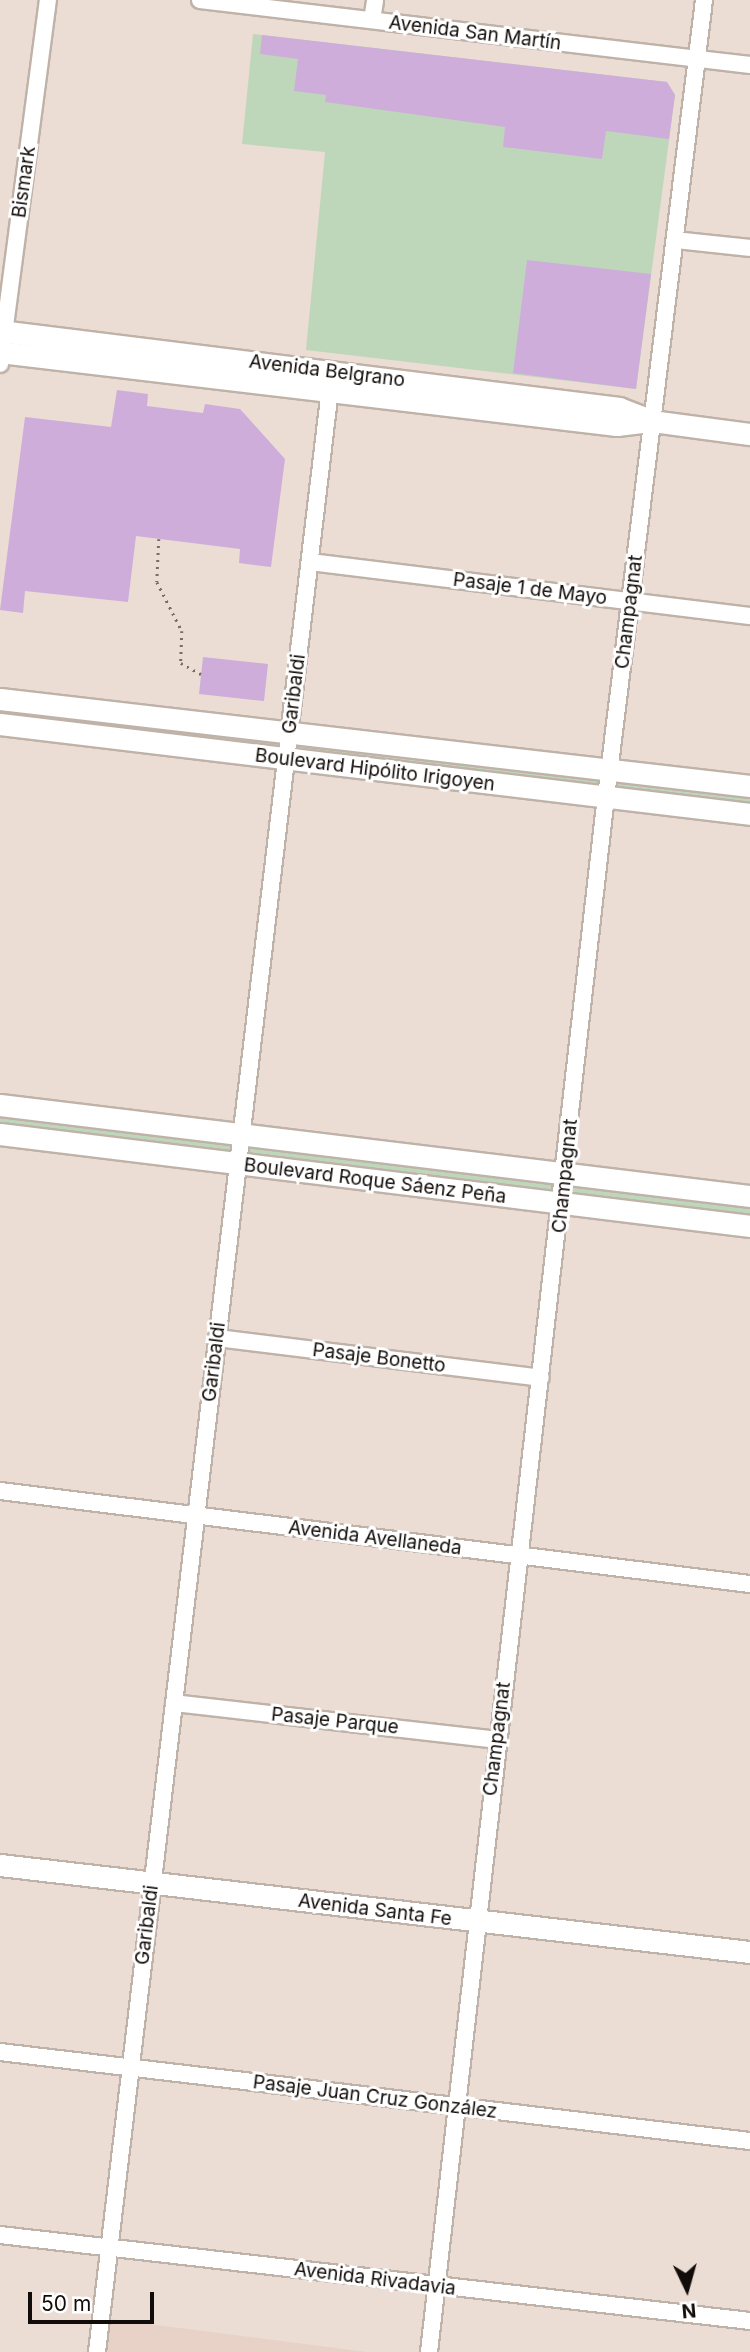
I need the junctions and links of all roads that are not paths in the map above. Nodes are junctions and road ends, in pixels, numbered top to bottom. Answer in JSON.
{"nodes":[{"id":1,"x":48,"y":0,"type":"edge"},
{"id":2,"x":200,"y":0,"type":"edge"},
{"id":3,"x":375,"y":0,"type":"edge"},
{"id":4,"x":704,"y":0,"type":"edge"},
{"id":5,"x":372,"y":20,"type":"junction"},
{"id":6,"x":696,"y":58,"type":"junction"},
{"id":7,"x":750,"y":65,"type":"edge"},
{"id":8,"x":675,"y":240,"type":"junction"},
{"id":9,"x":750,"y":248,"type":"edge"},
{"id":10,"x":1,"y":346,"type":"edge"},
{"id":11,"x":331,"y":382,"type":"junction"},
{"id":12,"x":652,"y":421,"type":"junction"},
{"id":13,"x":750,"y":434,"type":"edge"},
{"id":14,"x":310,"y":562,"type":"junction"},
{"id":15,"x":631,"y":601,"type":"junction"},
{"id":16,"x":750,"y":616,"type":"edge"},
{"id":17,"x":0,"y":699,"type":"edge"},
{"id":18,"x":0,"y":724,"type":"edge"},
{"id":19,"x":289,"y":733,"type":"junction"},
{"id":20,"x":286,"y":760,"type":"junction"},
{"id":21,"x":609,"y":769,"type":"junction"},
{"id":22,"x":750,"y":786,"type":"edge"},
{"id":23,"x":606,"y":797,"type":"junction"},
{"id":24,"x":750,"y":814,"type":"edge"},
{"id":25,"x":0,"y":1105,"type":"edge"},
{"id":26,"x":0,"y":1134,"type":"edge"},
{"id":27,"x":242,"y":1134,"type":"junction"},
{"id":28,"x":238,"y":1165,"type":"junction"},
{"id":29,"x":565,"y":1172,"type":"junction"},
{"id":30,"x":750,"y":1196,"type":"edge"},
{"id":31,"x":562,"y":1203,"type":"junction"},
{"id":32,"x":750,"y":1226,"type":"edge"},
{"id":33,"x":217,"y":1338,"type":"junction"},
{"id":34,"x":541,"y":1378,"type":"junction"},
{"id":35,"x":0,"y":1491,"type":"edge"},
{"id":36,"x":196,"y":1515,"type":"junction"},
{"id":37,"x":519,"y":1557,"type":"junction"},
{"id":38,"x":750,"y":1584,"type":"edge"},
{"id":39,"x":174,"y":1703,"type":"junction"},
{"id":40,"x":497,"y":1740,"type":"junction"},
{"id":41,"x":0,"y":1865,"type":"edge"},
{"id":42,"x":152,"y":1884,"type":"junction"},
{"id":43,"x":475,"y":1922,"type":"junction"},
{"id":44,"x":750,"y":1952,"type":"edge"},
{"id":45,"x":0,"y":2052,"type":"edge"},
{"id":46,"x":130,"y":2068,"type":"junction"},
{"id":47,"x":458,"y":2107,"type":"junction"},
{"id":48,"x":750,"y":2141,"type":"edge"},
{"id":49,"x":0,"y":2235,"type":"edge"},
{"id":50,"x":108,"y":2247,"type":"junction"},
{"id":51,"x":437,"y":2286,"type":"junction"},
{"id":52,"x":750,"y":2321,"type":"edge"},
{"id":53,"x":97,"y":2352,"type":"edge"},
{"id":54,"x":429,"y":2352,"type":"edge"}],
"edges":[{"from":1,"to":10,"type":"street","name":"Bismark"},
{"from":2,"to":5,"type":"street","name":"Avenida San Martín"},
{"from":3,"to":5,"type":"street"},
{"from":4,"to":6,"type":"street","name":"Champagnat"},
{"from":5,"to":6,"type":"street","name":"Avenida San Martín"},
{"from":6,"to":7,"type":"street","name":"Avenida San Martín"},
{"from":6,"to":8,"type":"street","name":"Champagnat"},
{"from":8,"to":9,"type":"street"},
{"from":8,"to":12,"type":"street","name":"Champagnat"},
{"from":10,"to":11,"type":"street","name":"Avenida Belgrano"},
{"from":11,"to":12,"type":"street","name":"Avenida Belgrano"},
{"from":11,"to":14,"type":"street","name":"Garibaldi"},
{"from":12,"to":13,"type":"street","name":"Avenida Belgrano"},
{"from":12,"to":15,"type":"street","name":"Champagnat"},
{"from":14,"to":15,"type":"street","name":"Pasaje 1 de Mayo"},
{"from":14,"to":19,"type":"street","name":"Garibaldi"},
{"from":15,"to":16,"type":"street","name":"Pasaje 1 de Mayo"},
{"from":15,"to":21,"type":"street","name":"Champagnat"},
{"from":17,"to":19,"type":"street","name":"Boulevard Hipólito Irigoyen"},
{"from":18,"to":20,"type":"street","name":"Boulevard Hipólito Irigoyen"},
{"from":19,"to":20,"type":"street","name":"Garibaldi"},
{"from":19,"to":21,"type":"street","name":"Boulevard Hipólito Irigoyen"},
{"from":20,"to":23,"type":"street","name":"Boulevard Hipólito Irigoyen"},
{"from":20,"to":27,"type":"street","name":"Garibaldi"},
{"from":21,"to":22,"type":"street","name":"Boulevard Hipólito Irigoyen"},
{"from":21,"to":23,"type":"street","name":"Champagnat"},
{"from":23,"to":24,"type":"street","name":"Boulevard Hipólito Irigoyen"},
{"from":23,"to":29,"type":"street","name":"Champagnat"},
{"from":25,"to":27,"type":"street","name":"Boulevard Roque Sáenz Peña"},
{"from":26,"to":28,"type":"street","name":"Boulevard Roque Sáenz Peña"},
{"from":27,"to":28,"type":"street","name":"Garibaldi"},
{"from":27,"to":29,"type":"street","name":"Boulevard Roque Sáenz Peña"},
{"from":28,"to":31,"type":"street","name":"Boulevard Roque Sáenz Peña"},
{"from":28,"to":33,"type":"street","name":"Garibaldi"},
{"from":29,"to":30,"type":"street","name":"Boulevard Roque Sáenz Peña"},
{"from":29,"to":31,"type":"street","name":"Champagnat"},
{"from":31,"to":32,"type":"street","name":"Boulevard Roque Sáenz Peña"},
{"from":31,"to":34,"type":"street","name":"Champagnat"},
{"from":33,"to":34,"type":"street","name":"Pasaje Bonetto"},
{"from":33,"to":36,"type":"street","name":"Garibaldi"},
{"from":34,"to":37,"type":"street","name":"Champagnat"},
{"from":35,"to":36,"type":"street","name":"Avenida Avellaneda"},
{"from":36,"to":37,"type":"street","name":"Avenida Avellaneda"},
{"from":36,"to":39,"type":"street","name":"Garibaldi"},
{"from":37,"to":38,"type":"street","name":"Avenida Avellaneda"},
{"from":37,"to":40,"type":"street","name":"Champagnat"},
{"from":39,"to":40,"type":"street","name":"Pasaje Parque"},
{"from":39,"to":42,"type":"street","name":"Garibaldi"},
{"from":40,"to":43,"type":"street","name":"Champagnat"},
{"from":41,"to":42,"type":"street","name":"Avenida Santa Fe"},
{"from":42,"to":43,"type":"street","name":"Avenida Santa Fe"},
{"from":42,"to":46,"type":"street","name":"Garibaldi"},
{"from":43,"to":44,"type":"street","name":"Avenida Santa Fe"},
{"from":43,"to":47,"type":"street","name":"Champagnat"},
{"from":45,"to":46,"type":"street","name":"Pasaje Juan Cruz González"},
{"from":46,"to":47,"type":"street","name":"Pasaje Juan Cruz González"},
{"from":46,"to":50,"type":"street","name":"Garibaldi"},
{"from":47,"to":48,"type":"street","name":"Pasaje Juan Cruz González"},
{"from":47,"to":51,"type":"street","name":"Champagnat"},
{"from":49,"to":50,"type":"street","name":"Avenida Rivadavia"},
{"from":50,"to":51,"type":"street","name":"Avenida Rivadavia"},
{"from":50,"to":53,"type":"street","name":"Garibaldi"},
{"from":51,"to":52,"type":"street","name":"Avenida Rivadavia"},
{"from":51,"to":54,"type":"street","name":"Champagnat"}]}
